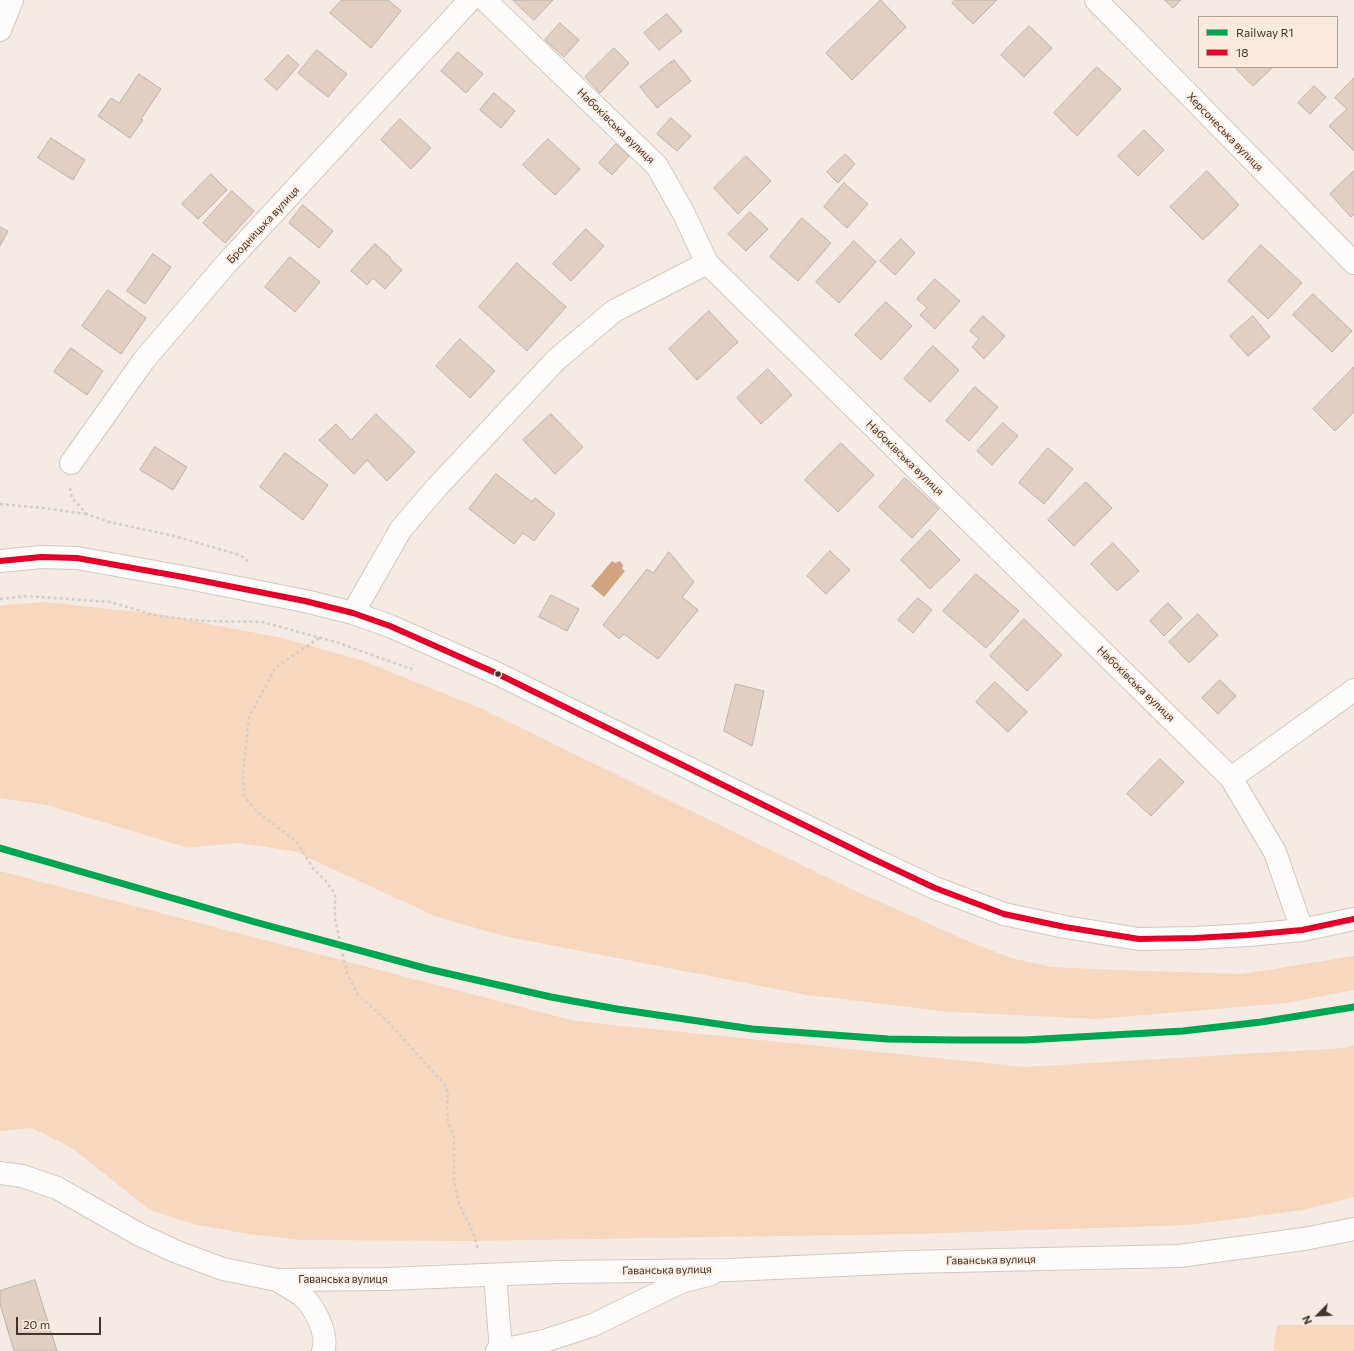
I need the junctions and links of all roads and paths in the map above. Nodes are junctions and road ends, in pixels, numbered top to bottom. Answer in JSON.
{"nodes":[{"id":1,"x":12,"y":0,"type":"edge"},
{"id":2,"x":470,"y":0,"type":"edge"},
{"id":3,"x":485,"y":0,"type":"edge"},
{"id":4,"x":1096,"y":0,"type":"edge"},
{"id":5,"x":0,"y":30,"type":"edge"},
{"id":6,"x":707,"y":263,"type":"junction"},
{"id":7,"x":1354,"y":263,"type":"edge"},
{"id":8,"x":71,"y":463,"type":"joint"},
{"id":9,"x":0,"y":504,"type":"edge"},
{"id":10,"x":87,"y":514,"type":"junction"},
{"id":11,"x":0,"y":561,"type":"edge"},
{"id":12,"x":253,"y":564,"type":"dead end"},
{"id":13,"x":0,"y":599,"type":"edge"},
{"id":14,"x":353,"y":613,"type":"junction"},
{"id":15,"x":319,"y":638,"type":"junction"},
{"id":16,"x":425,"y":640,"type":"junction"},
{"id":17,"x":1354,"y":690,"type":"edge"},
{"id":18,"x":1232,"y":778,"type":"junction"},
{"id":19,"x":1354,"y":919,"type":"edge"},
{"id":20,"x":1302,"y":930,"type":"junction"},
{"id":21,"x":0,"y":1173,"type":"edge"},
{"id":22,"x":1354,"y":1229,"type":"edge"},
{"id":23,"x":479,"y":1253,"type":"dead end"},
{"id":24,"x":730,"y":1270,"type":"junction"},
{"id":25,"x":495,"y":1275,"type":"junction"},
{"id":26,"x":277,"y":1280,"type":"junction"},
{"id":27,"x":323,"y":1351,"type":"edge"},
{"id":28,"x":499,"y":1351,"type":"edge"}],
"edges":[{"from":1,"to":5,"type":"street"},
{"from":2,"to":8,"type":"street","name":"Бродницька вулиця"},
{"from":3,"to":6,"type":"street","name":"Набоківська вулиця"},
{"from":4,"to":7,"type":"street","name":"Херсонеська вулиця"},
{"from":6,"to":14,"type":"street"},
{"from":6,"to":18,"type":"street","name":"Набоківська вулиця"},
{"from":8,"to":10,"type":"path"},
{"from":9,"to":10,"type":"path"},
{"from":10,"to":12,"type":"path"},
{"from":11,"to":14,"type":"street"},
{"from":13,"to":15,"type":"path"},
{"from":14,"to":16,"type":"street"},
{"from":15,"to":16,"type":"path"},
{"from":15,"to":23,"type":"path"},
{"from":16,"to":20,"type":"street"},
{"from":17,"to":18,"type":"street"},
{"from":18,"to":20,"type":"street","name":"Набоківська вулиця"},
{"from":19,"to":20,"type":"street"},
{"from":21,"to":26,"type":"street","name":"Гаванська вулиця"},
{"from":22,"to":24,"type":"street","name":"Гаванська вулиця"},
{"from":24,"to":25,"type":"street","name":"Гаванська вулиця"},
{"from":24,"to":28,"type":"street"},
{"from":25,"to":26,"type":"street","name":"Гаванська вулиця"},
{"from":25,"to":28,"type":"street"},
{"from":26,"to":27,"type":"street"}]}
